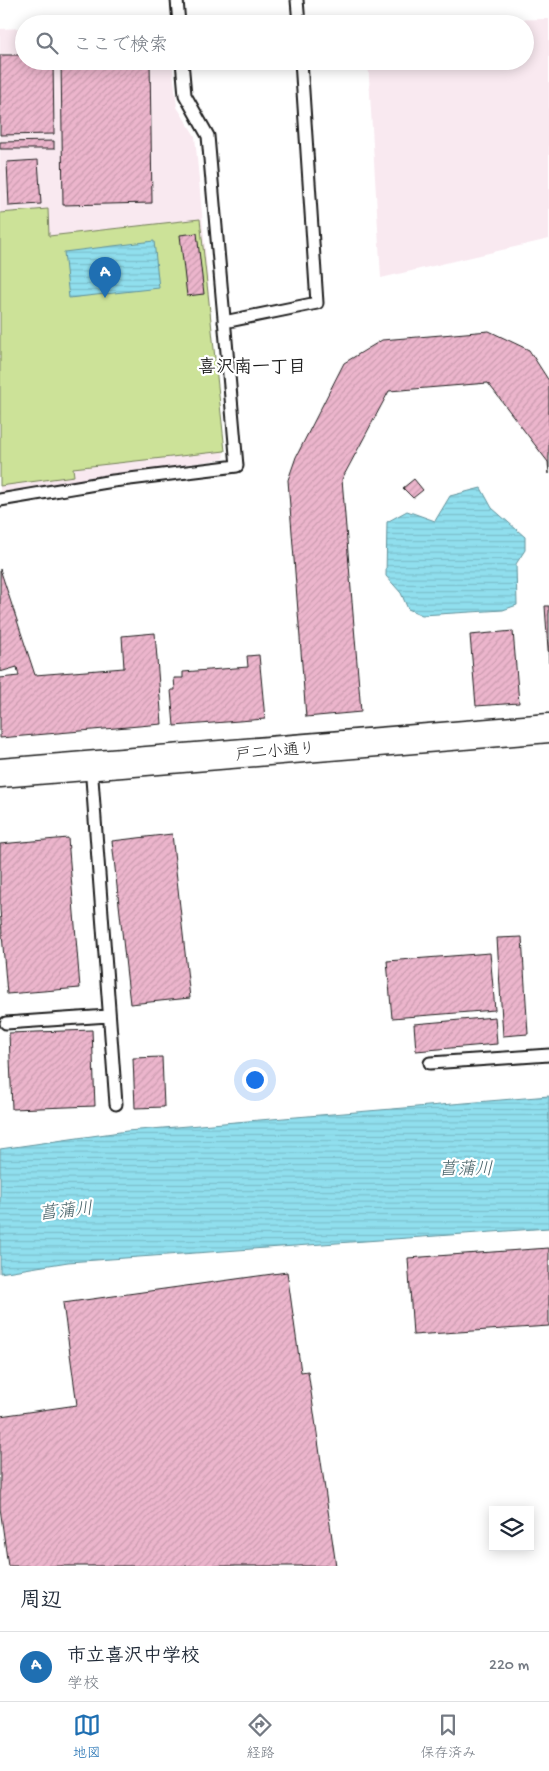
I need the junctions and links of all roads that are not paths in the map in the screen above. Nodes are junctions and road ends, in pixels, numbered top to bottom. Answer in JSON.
{"nodes":[{"id":1,"x":177,"y":0,"type":"edge"},
{"id":2,"x":297,"y":0,"type":"edge"},
{"id":3,"x":178,"y":15,"type":"edge"},
{"id":4,"x":298,"y":15,"type":"edge"},
{"id":5,"x":183,"y":70,"type":"edge"},
{"id":6,"x":302,"y":70,"type":"edge"},
{"id":7,"x":224,"y":322,"type":"junction"},
{"id":8,"x":0,"y":500,"type":"edge"},
{"id":9,"x":549,"y":728,"type":"edge"},
{"id":10,"x":91,"y":765,"type":"junction"},
{"id":11,"x":0,"y":773,"type":"edge"},
{"id":12,"x":108,"y":1016,"type":"junction"},
{"id":13,"x":6,"y":1023,"type":"dead end"},
{"id":14,"x":549,"y":1055,"type":"edge"},
{"id":15,"x":430,"y":1064,"type":"dead end"},
{"id":16,"x":116,"y":1104,"type":"dead end"}],
"edges":[{"from":1,"to":3,"type":"lane"},
{"from":2,"to":4,"type":"lane"},
{"from":5,"to":7,"type":"lane"},
{"from":6,"to":7,"type":"lane"},
{"from":7,"to":8,"type":"lane"},
{"from":9,"to":10,"type":"street","name":"戸二小通り"},
{"from":10,"to":11,"type":"street","name":"戸二小通り"},
{"from":10,"to":12,"type":"lane"},
{"from":12,"to":13,"type":"lane"},
{"from":12,"to":16,"type":"lane"},
{"from":14,"to":15,"type":"lane"}]}
